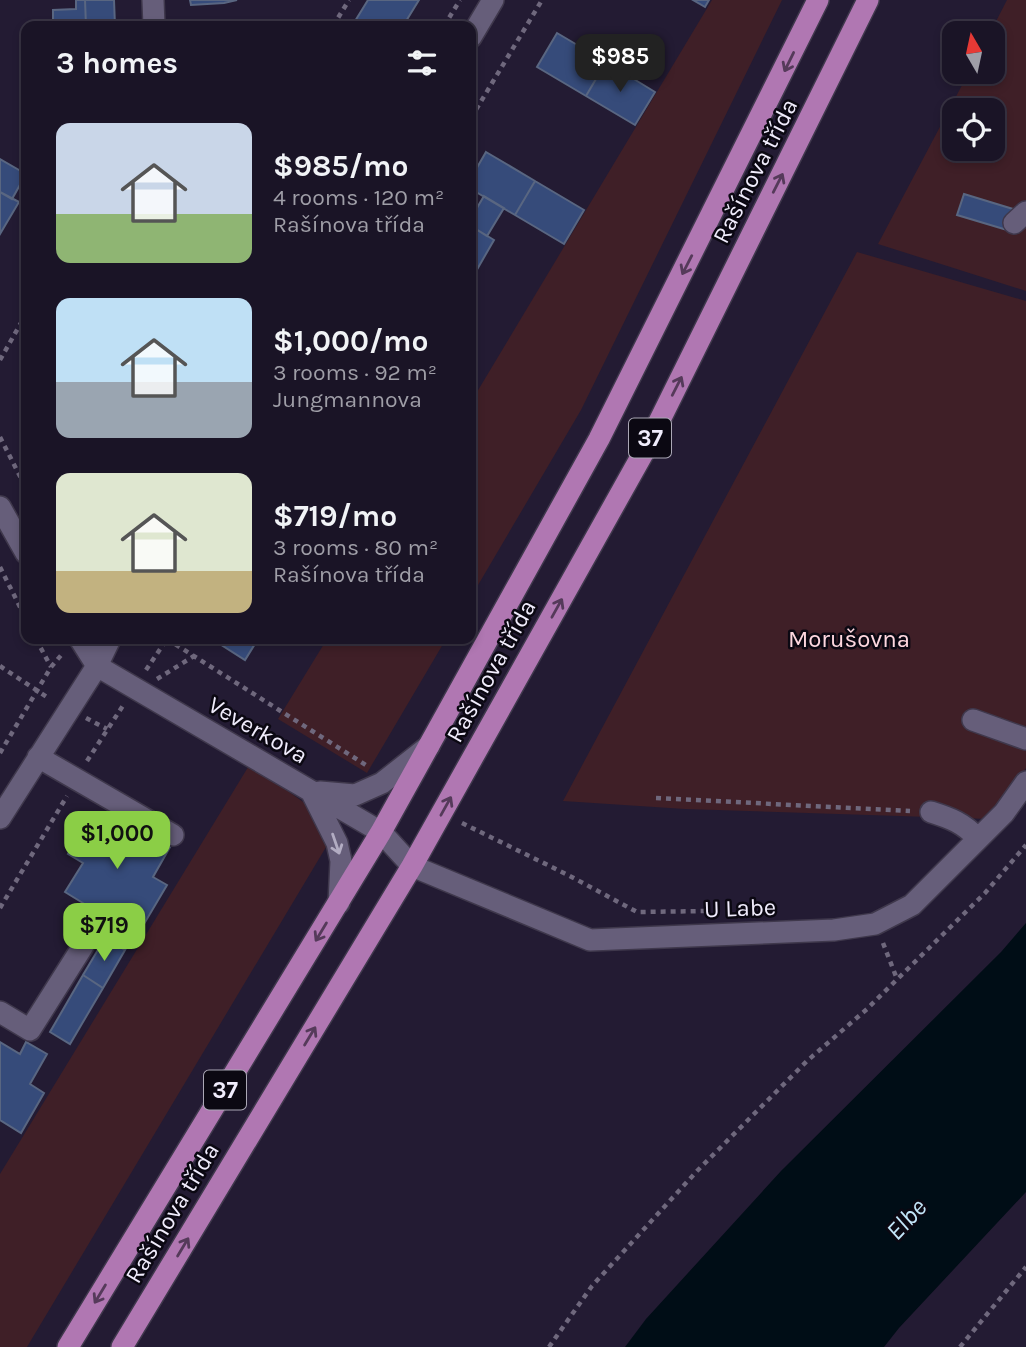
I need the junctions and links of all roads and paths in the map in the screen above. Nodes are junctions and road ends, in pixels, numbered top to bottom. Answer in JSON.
{"nodes":[{"id":1,"x":153,"y":0,"type":"edge"},
{"id":2,"x":349,"y":0,"type":"edge"},
{"id":3,"x":460,"y":0,"type":"edge"},
{"id":4,"x":493,"y":0,"type":"edge"},
{"id":5,"x":542,"y":0,"type":"edge"},
{"id":6,"x":818,"y":0,"type":"edge"},
{"id":7,"x":868,"y":0,"type":"edge"},
{"id":8,"x":154,"y":21,"type":"edge"},
{"id":9,"x":336,"y":21,"type":"edge"},
{"id":10,"x":447,"y":21,"type":"edge"},
{"id":11,"x":476,"y":29,"type":"edge"},
{"id":12,"x":476,"y":110,"type":"edge"},
{"id":13,"x":21,"y":323,"type":"edge"},
{"id":14,"x":0,"y":360,"type":"edge"},
{"id":15,"x":0,"y":437,"type":"edge"},
{"id":16,"x":21,"y":478,"type":"edge"},
{"id":17,"x":0,"y":507,"type":"edge"},
{"id":18,"x":21,"y":544,"type":"edge"},
{"id":19,"x":0,"y":567,"type":"edge"},
{"id":20,"x":21,"y":609,"type":"edge"},
{"id":21,"x":39,"y":644,"type":"edge"},
{"id":22,"x":72,"y":644,"type":"edge"},
{"id":23,"x":74,"y":644,"type":"edge"},
{"id":24,"x":108,"y":644,"type":"edge"},
{"id":25,"x":163,"y":644,"type":"edge"},
{"id":26,"x":174,"y":644,"type":"edge"},
{"id":27,"x":157,"y":652,"type":"dead end"},
{"id":28,"x":194,"y":656,"type":"junction"},
{"id":29,"x":0,"y":666,"type":"edge"},
{"id":30,"x":97,"y":666,"type":"junction"},
{"id":31,"x":51,"y":667,"type":"junction"},
{"id":32,"x":144,"y":685,"type":"junction"},
{"id":33,"x":37,"y":691,"type":"junction"},
{"id":34,"x":973,"y":720,"type":"dead end"},
{"id":35,"x":1026,"y":739,"type":"edge"},
{"id":36,"x":429,"y":747,"type":"junction"},
{"id":37,"x":0,"y":752,"type":"edge"},
{"id":38,"x":38,"y":757,"type":"junction"},
{"id":39,"x":376,"y":772,"type":"dead end"},
{"id":40,"x":76,"y":780,"type":"junction"},
{"id":41,"x":1026,"y":782,"type":"edge"},
{"id":42,"x":311,"y":791,"type":"junction"},
{"id":43,"x":656,"y":799,"type":"dead end"},
{"id":44,"x":931,"y":812,"type":"joint"},
{"id":45,"x":0,"y":818,"type":"edge"},
{"id":46,"x":462,"y":823,"type":"dead end"},
{"id":47,"x":381,"y":832,"type":"junction"},
{"id":48,"x":173,"y":835,"type":"dead end"},
{"id":49,"x":978,"y":839,"type":"junction"},
{"id":50,"x":1026,"y":845,"type":"edge"},
{"id":51,"x":412,"y":866,"type":"junction"},
{"id":52,"x":339,"y":903,"type":"junction"},
{"id":53,"x":0,"y":908,"type":"edge"},
{"id":54,"x":719,"y":911,"type":"dead end"},
{"id":55,"x":880,"y":935,"type":"dead end"},
{"id":56,"x":83,"y":946,"type":"dead end"},
{"id":57,"x":897,"y":979,"type":"junction"},
{"id":58,"x":0,"y":1012,"type":"edge"},
{"id":59,"x":1026,"y":1267,"type":"edge"},
{"id":60,"x":68,"y":1347,"type":"edge"},
{"id":61,"x":122,"y":1347,"type":"edge"},
{"id":62,"x":548,"y":1347,"type":"edge"},
{"id":63,"x":960,"y":1347,"type":"edge"}],
"edges":[{"from":1,"to":8,"type":"street"},
{"from":2,"to":9,"type":"path"},
{"from":3,"to":10,"type":"path"},
{"from":4,"to":11,"type":"street"},
{"from":5,"to":12,"type":"path"},
{"from":6,"to":36,"type":"main road","name":"Rašínova třída","number":"37","one_way":true},
{"from":51,"to":7,"type":"main road","name":"Rašínova třída","number":"37","one_way":true},
{"from":13,"to":14,"type":"path"},
{"from":15,"to":16,"type":"path"},
{"from":17,"to":18,"type":"street"},
{"from":19,"to":20,"type":"path"},
{"from":21,"to":31,"type":"path"},
{"from":22,"to":31,"type":"path"},
{"from":23,"to":30,"type":"street","name":"Veverkova"},
{"from":24,"to":30,"type":"street"},
{"from":25,"to":27,"type":"path"},
{"from":26,"to":28,"type":"path"},
{"from":28,"to":32,"type":"path"},
{"from":28,"to":39,"type":"path"},
{"from":29,"to":33,"type":"path"},
{"from":30,"to":32,"type":"street","name":"Veverkova"},
{"from":30,"to":38,"type":"street"},
{"from":31,"to":33,"type":"path"},
{"from":32,"to":40,"type":"path"},
{"from":32,"to":42,"type":"street","name":"Veverkova"},
{"from":33,"to":37,"type":"path"},
{"from":34,"to":35,"type":"street"},
{"from":36,"to":42,"type":"street","name":"Rašínova třída"},
{"from":36,"to":47,"type":"main road","name":"Rašínova třída","number":"37"},
{"from":38,"to":40,"type":"street"},
{"from":38,"to":45,"type":"street"},
{"from":40,"to":48,"type":"street"},
{"from":40,"to":53,"type":"path"},
{"from":41,"to":49,"type":"street","name":"U Labe"},
{"from":42,"to":47,"type":"street","name":"Veverkova"},
{"from":42,"to":52,"type":"street","name":"Rašínova třída","one_way":true},
{"from":43,"to":44,"type":"path"},
{"from":44,"to":49,"type":"street"},
{"from":46,"to":54,"type":"path"},
{"from":47,"to":51,"type":"street","name":"Veverkova"},
{"from":47,"to":52,"type":"main road","name":"Rašínova třída","number":"37"},
{"from":49,"to":51,"type":"street","name":"U Labe"},
{"from":50,"to":57,"type":"path"},
{"from":61,"to":51,"type":"main road","name":"Rašínova třída","number":"37","one_way":true},
{"from":52,"to":60,"type":"main road","name":"Rašínova třída","number":"37","one_way":true},
{"from":55,"to":57,"type":"path"},
{"from":56,"to":58,"type":"street"},
{"from":57,"to":62,"type":"path"},
{"from":59,"to":63,"type":"path"}]}
